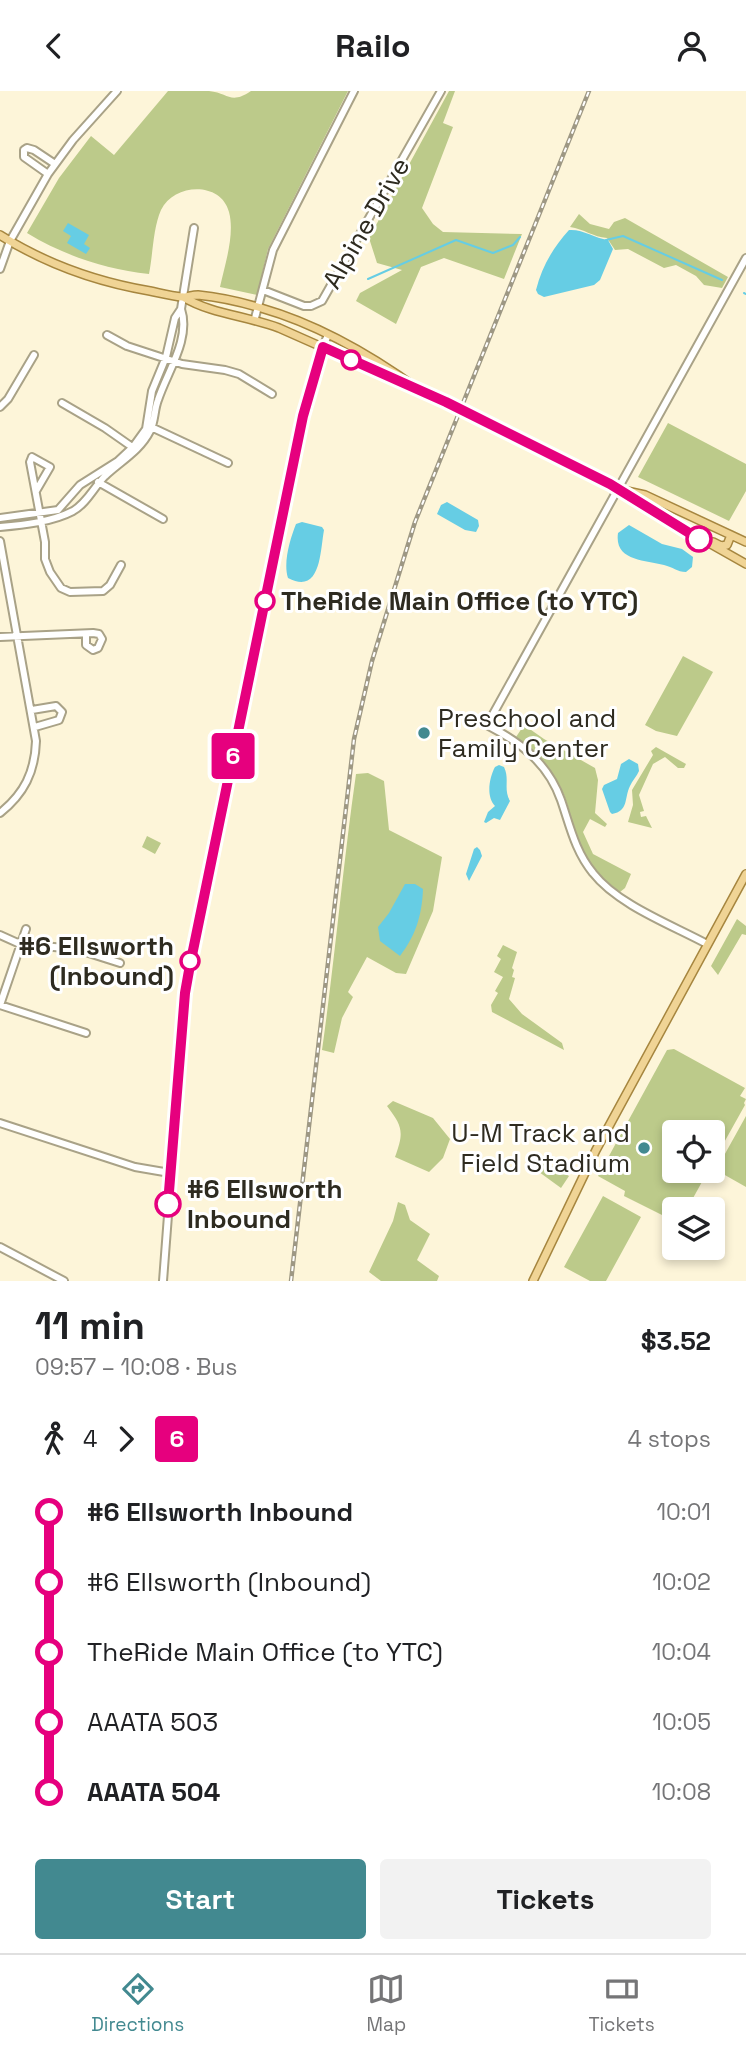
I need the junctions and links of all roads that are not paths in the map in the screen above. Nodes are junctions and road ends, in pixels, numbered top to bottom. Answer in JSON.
{"nodes":[{"id":1,"x":117,"y":91,"type":"edge"},
{"id":2,"x":354,"y":91,"type":"edge"},
{"id":3,"x":441,"y":91,"type":"edge"},
{"id":4,"x":55,"y":164,"type":"junction"},
{"id":5,"x":48,"y":174,"type":"junction"},
{"id":6,"x":194,"y":229,"type":"dead end"},
{"id":7,"x":0,"y":235,"type":"edge"},
{"id":8,"x":9,"y":241,"type":"junction"},
{"id":9,"x":0,"y":250,"type":"edge"},
{"id":10,"x":746,"y":258,"type":"edge"},
{"id":11,"x":0,"y":268,"type":"edge"},
{"id":12,"x":264,"y":290,"type":"junction"},
{"id":13,"x":183,"y":297,"type":"junction"},
{"id":14,"x":259,"y":307,"type":"junction"},
{"id":15,"x":181,"y":309,"type":"junction"},
{"id":16,"x":255,"y":318,"type":"junction"},
{"id":17,"x":107,"y":335,"type":"dead end"},
{"id":18,"x":328,"y":335,"type":"junction"},
{"id":19,"x":323,"y":347,"type":"junction"},
{"id":20,"x":34,"y":355,"type":"dead end"},
{"id":21,"x":166,"y":358,"type":"junction"},
{"id":22,"x":175,"y":361,"type":"junction"},
{"id":23,"x":418,"y":389,"type":"junction"},
{"id":24,"x":272,"y":394,"type":"dead end"},
{"id":25,"x":62,"y":403,"type":"dead end"},
{"id":26,"x":0,"y":407,"type":"edge"},
{"id":27,"x":150,"y":426,"type":"junction"},
{"id":28,"x":135,"y":449,"type":"junction"},
{"id":29,"x":228,"y":463,"type":"dead end"},
{"id":30,"x":92,"y":477,"type":"junction"},
{"id":31,"x":99,"y":483,"type":"junction"},
{"id":32,"x":618,"y":489,"type":"junction"},
{"id":33,"x":36,"y":491,"type":"junction"},
{"id":34,"x":41,"y":517,"type":"junction"},
{"id":35,"x":0,"y":518,"type":"edge"},
{"id":36,"x":163,"y":519,"type":"dead end"},
{"id":37,"x":0,"y":527,"type":"edge"},
{"id":38,"x":684,"y":530,"type":"junction"},
{"id":39,"x":731,"y":534,"type":"junction"},
{"id":40,"x":0,"y":541,"type":"edge"},
{"id":41,"x":746,"y":542,"type":"edge"},
{"id":42,"x":746,"y":564,"type":"edge"},
{"id":43,"x":121,"y":565,"type":"dead end"},
{"id":44,"x":86,"y":634,"type":"dead end"},
{"id":45,"x":18,"y":637,"type":"junction"},
{"id":46,"x":0,"y":638,"type":"edge"},
{"id":47,"x":32,"y":710,"type":"junction"},
{"id":48,"x":35,"y":727,"type":"junction"},
{"id":49,"x":0,"y":813,"type":"edge"},
{"id":50,"x":746,"y":874,"type":"edge"},
{"id":51,"x":26,"y":929,"type":"dead end"},
{"id":52,"x":0,"y":935,"type":"edge"},
{"id":53,"x":20,"y":944,"type":"junction"},
{"id":54,"x":707,"y":944,"type":"junction"},
{"id":55,"x":120,"y":964,"type":"dead end"},
{"id":56,"x":0,"y":1005,"type":"edge"},
{"id":57,"x":86,"y":1033,"type":"dead end"},
{"id":58,"x":0,"y":1123,"type":"edge"},
{"id":59,"x":170,"y":1173,"type":"junction"},
{"id":60,"x":0,"y":1247,"type":"edge"},
{"id":61,"x":64,"y":1281,"type":"edge"},
{"id":62,"x":163,"y":1281,"type":"edge"},
{"id":63,"x":533,"y":1281,"type":"edge"}],
"edges":[{"from":1,"to":4,"type":"street"},
{"from":2,"to":12,"type":"street"},
{"from":3,"to":12,"type":"street","name":"Alpine Drive"},
{"from":4,"to":5,"type":"street"},
{"from":4,"to":5,"type":"street"},
{"from":5,"to":8,"type":"street"},
{"from":6,"to":13,"type":"street"},
{"from":7,"to":8,"type":"main road"},
{"from":8,"to":9,"type":"street"},
{"from":8,"to":11,"type":"street"},
{"from":8,"to":13,"type":"main road"},
{"from":10,"to":32,"type":"street"},
{"from":12,"to":14,"type":"street"},
{"from":13,"to":14,"type":"main road"},
{"from":13,"to":15,"type":"street"},
{"from":13,"to":16,"type":"main road"},
{"from":14,"to":16,"type":"street"},
{"from":14,"to":18,"type":"main road"},
{"from":15,"to":21,"type":"street"},
{"from":15,"to":22,"type":"street"},
{"from":16,"to":19,"type":"main road"},
{"from":17,"to":21,"type":"street"},
{"from":18,"to":19,"type":"street"},
{"from":18,"to":23,"type":"main road"},
{"from":19,"to":23,"type":"main road"},
{"from":19,"to":59,"type":"street"},
{"from":20,"to":26,"type":"street"},
{"from":21,"to":22,"type":"street"},
{"from":21,"to":27,"type":"street"},
{"from":22,"to":24,"type":"street"},
{"from":22,"to":27,"type":"street"},
{"from":23,"to":32,"type":"main road","bridge":true},
{"from":25,"to":28,"type":"street"},
{"from":27,"to":28,"type":"street"},
{"from":27,"to":29,"type":"street"},
{"from":28,"to":30,"type":"street"},
{"from":28,"to":31,"type":"street"},
{"from":30,"to":31,"type":"street"},
{"from":30,"to":34,"type":"street"},
{"from":31,"to":34,"type":"street"},
{"from":31,"to":36,"type":"street"},
{"from":32,"to":38,"type":"main road"},
{"from":32,"to":39,"type":"main road"},
{"from":32,"to":54,"type":"street"},
{"from":33,"to":33,"type":"street"},
{"from":33,"to":34,"type":"street"},
{"from":34,"to":35,"type":"street"},
{"from":34,"to":37,"type":"street"},
{"from":34,"to":43,"type":"street"},
{"from":38,"to":39,"type":"main road"},
{"from":38,"to":42,"type":"main road"},
{"from":39,"to":41,"type":"main road"},
{"from":40,"to":45,"type":"street"},
{"from":44,"to":45,"type":"street"},
{"from":45,"to":46,"type":"street"},
{"from":45,"to":47,"type":"street"},
{"from":47,"to":48,"type":"street"},
{"from":47,"to":48,"type":"street"},
{"from":48,"to":49,"type":"street"},
{"from":50,"to":54,"type":"main road"},
{"from":51,"to":53,"type":"street"},
{"from":52,"to":53,"type":"street"},
{"from":53,"to":55,"type":"street"},
{"from":53,"to":56,"type":"street"},
{"from":54,"to":63,"type":"main road"},
{"from":56,"to":57,"type":"street"},
{"from":58,"to":59,"type":"street"},
{"from":59,"to":62,"type":"street"},
{"from":60,"to":61,"type":"street"}]}
